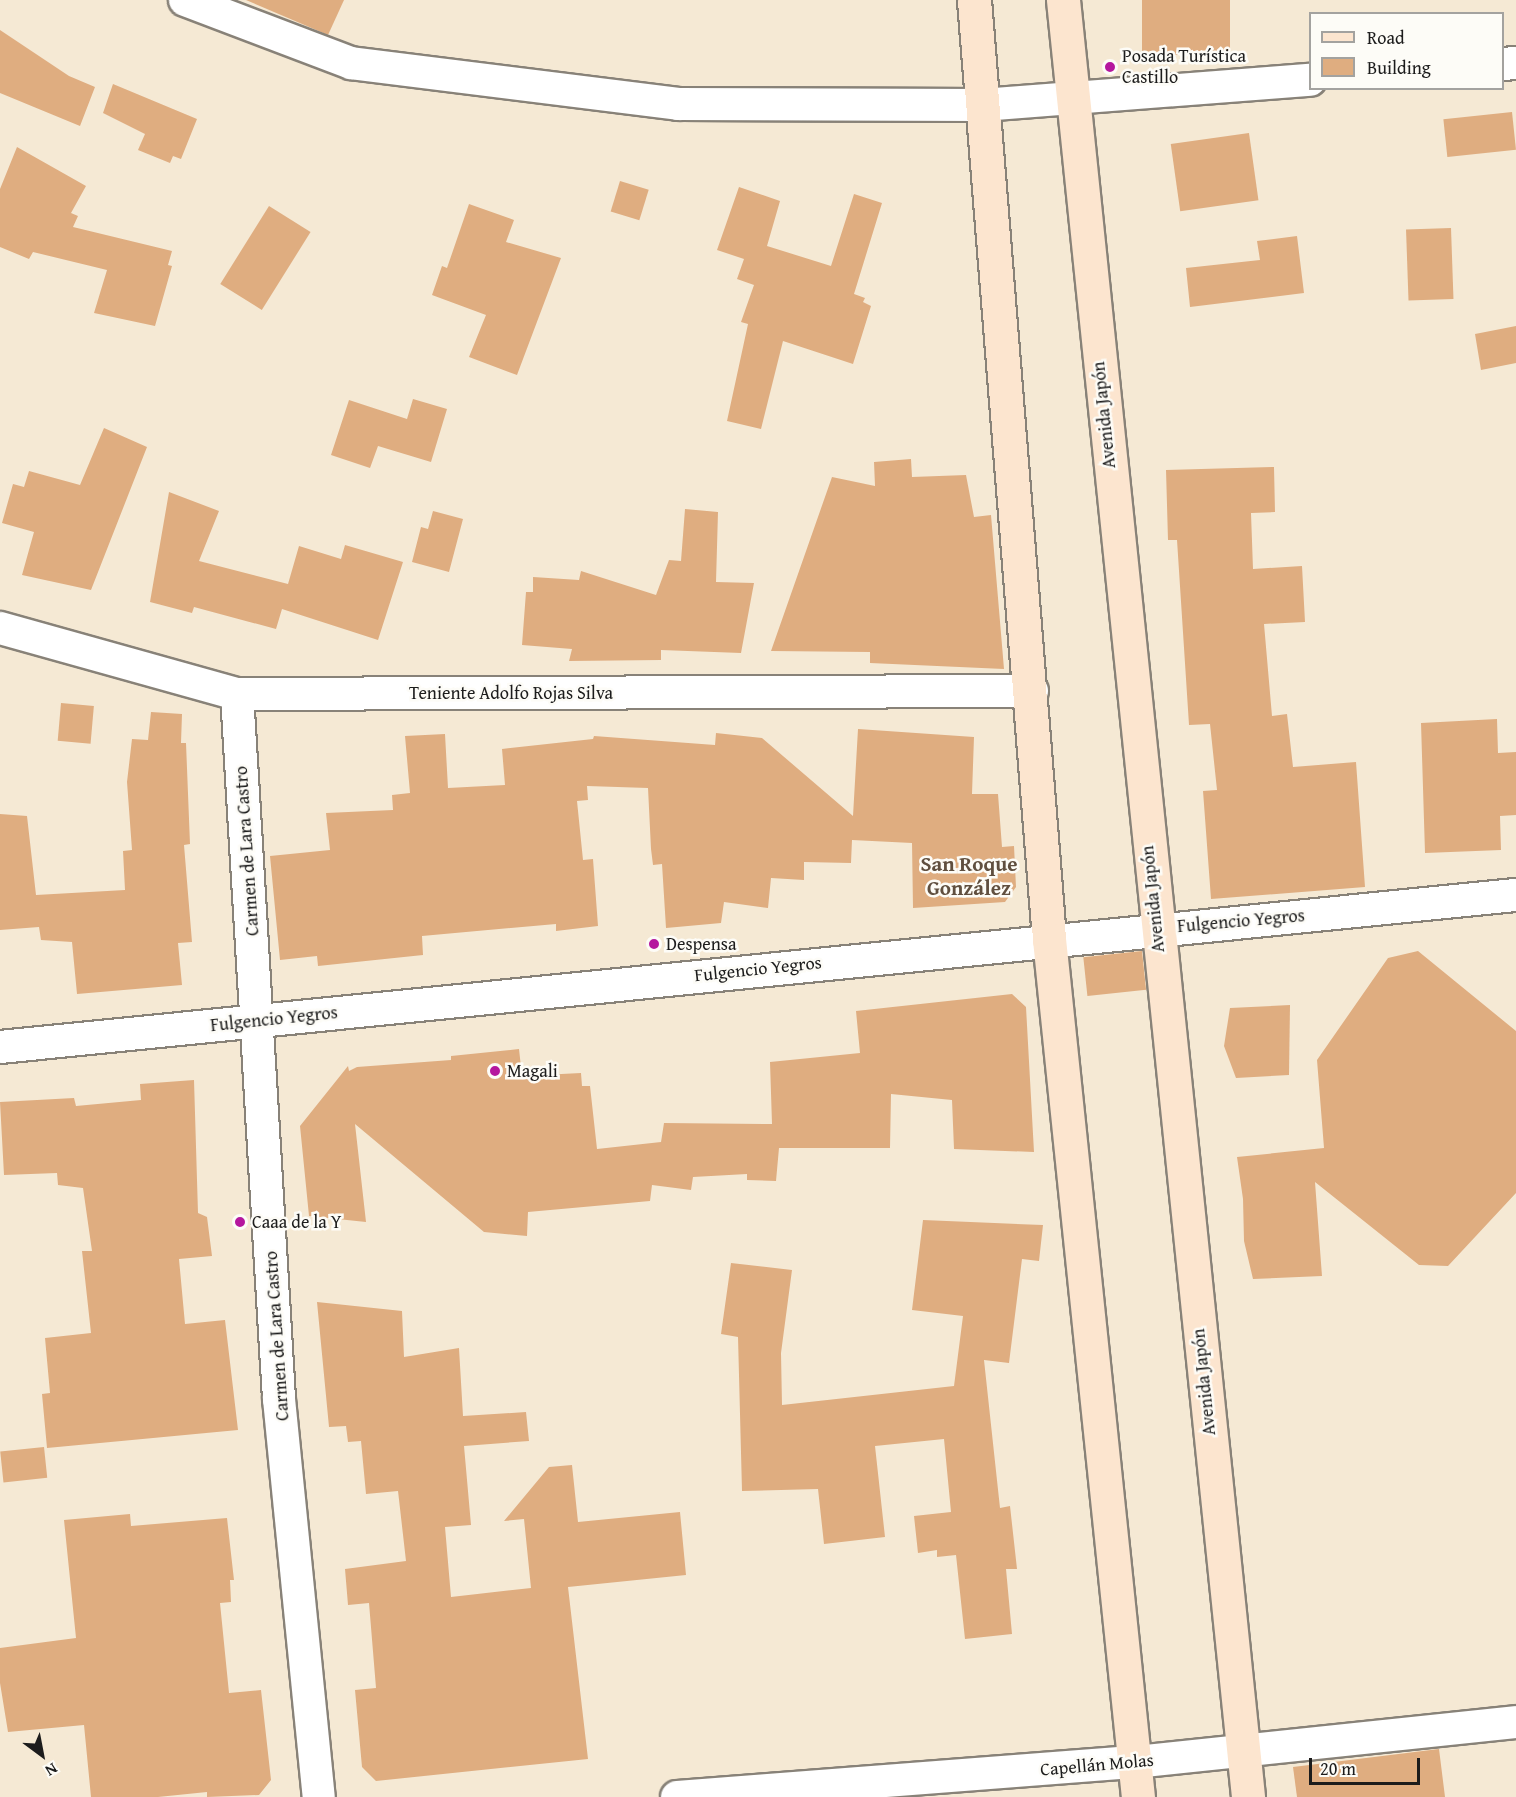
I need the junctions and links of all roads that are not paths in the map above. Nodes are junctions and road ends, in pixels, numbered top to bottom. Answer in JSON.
{"nodes":[{"id":1,"x":185,"y":0,"type":"edge"},
{"id":2,"x":974,"y":0,"type":"edge"},
{"id":3,"x":1063,"y":0,"type":"edge"},
{"id":4,"x":1309,"y":80,"type":"edge"},
{"id":5,"x":1071,"y":100,"type":"junction"},
{"id":6,"x":982,"y":105,"type":"junction"},
{"id":7,"x":0,"y":628,"type":"edge"},
{"id":8,"x":1032,"y":691,"type":"junction"},
{"id":9,"x":237,"y":694,"type":"junction"},
{"id":10,"x":1516,"y":895,"type":"edge"},
{"id":11,"x":1156,"y":928,"type":"junction"},
{"id":12,"x":1049,"y":939,"type":"junction"},
{"id":13,"x":258,"y":1021,"type":"junction"},
{"id":14,"x":0,"y":1047,"type":"edge"},
{"id":15,"x":1516,"y":1722,"type":"edge"},
{"id":16,"x":1243,"y":1752,"type":"junction"},
{"id":17,"x":1136,"y":1762,"type":"junction"},
{"id":18,"x":319,"y":1797,"type":"edge"},
{"id":19,"x":677,"y":1797,"type":"edge"},
{"id":20,"x":1138,"y":1797,"type":"edge"},
{"id":21,"x":1248,"y":1797,"type":"edge"}],
"edges":[{"from":1,"to":6,"type":"street"},
{"from":2,"to":6,"type":"main road"},
{"from":3,"to":5,"type":"main road","name":"Avenida Japón"},
{"from":4,"to":5,"type":"street"},
{"from":5,"to":6,"type":"street"},
{"from":5,"to":11,"type":"main road","name":"Avenida Japón"},
{"from":6,"to":8,"type":"main road"},
{"from":7,"to":9,"type":"street","name":"Teniente Adolfo Rojas Silva"},
{"from":8,"to":9,"type":"street","name":"Teniente Adolfo Rojas Silva"},
{"from":8,"to":12,"type":"main road"},
{"from":9,"to":13,"type":"street","name":"Carmen de Lara Castro"},
{"from":10,"to":11,"type":"street","name":"Fulgencio Yegros"},
{"from":11,"to":12,"type":"street","name":"Fulgencio Yegros"},
{"from":11,"to":16,"type":"main road","name":"Avenida Japón"},
{"from":12,"to":13,"type":"street","name":"Fulgencio Yegros"},
{"from":12,"to":17,"type":"main road"},
{"from":13,"to":14,"type":"street","name":"Fulgencio Yegros"},
{"from":13,"to":18,"type":"street","name":"Carmen de Lara Castro"},
{"from":15,"to":16,"type":"street","name":"Capellán Molas"},
{"from":16,"to":17,"type":"street","name":"Capellán Molas"},
{"from":16,"to":21,"type":"main road","name":"Avenida Japón"},
{"from":17,"to":19,"type":"street","name":"Capellán Molas"},
{"from":17,"to":20,"type":"main road"}]}
